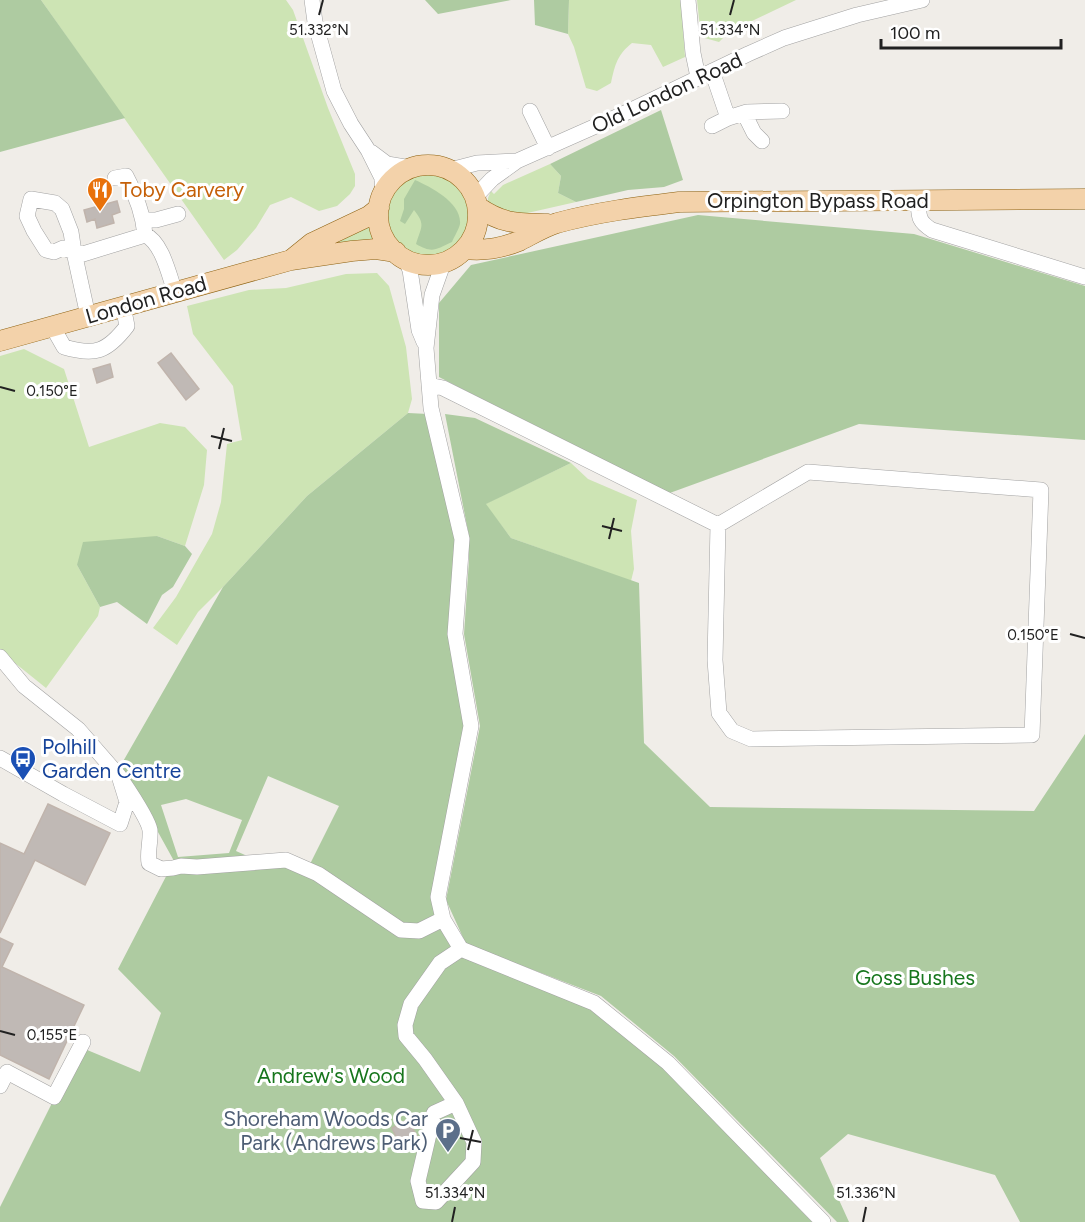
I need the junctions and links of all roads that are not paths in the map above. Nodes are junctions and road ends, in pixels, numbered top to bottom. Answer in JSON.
{"nodes":[{"id":1,"x":312,"y":0,"type":"edge"},
{"id":2,"x":688,"y":0,"type":"edge"},
{"id":3,"x":922,"y":0,"type":"edge"},
{"id":4,"x":705,"y":74,"type":"junction"},
{"id":5,"x":530,"y":111,"type":"dead end"},
{"id":6,"x":782,"y":111,"type":"dead end"},
{"id":7,"x":745,"y":113,"type":"junction"},
{"id":8,"x":728,"y":118,"type":"junction"},
{"id":9,"x":712,"y":126,"type":"dead end"},
{"id":10,"x":762,"y":141,"type":"dead end"},
{"id":11,"x":548,"y":148,"type":"junction"},
{"id":12,"x":368,"y":150,"type":"junction"},
{"id":13,"x":517,"y":161,"type":"junction"},
{"id":14,"x":411,"y":168,"type":"junction"},
{"id":15,"x":450,"y":170,"type":"junction"},
{"id":16,"x":114,"y":178,"type":"dead end"},
{"id":17,"x":1085,"y":200,"type":"edge"},
{"id":18,"x":381,"y":201,"type":"junction"},
{"id":19,"x":918,"y":201,"type":"junction"},
{"id":20,"x":476,"y":202,"type":"junction"},
{"id":21,"x":178,"y":214,"type":"dead end"},
{"id":22,"x":553,"y":224,"type":"junction"},
{"id":23,"x":144,"y":228,"type":"junction"},
{"id":24,"x":465,"y":249,"type":"junction"},
{"id":25,"x":400,"y":256,"type":"junction"},
{"id":26,"x":291,"y":260,"type":"junction"},
{"id":27,"x":443,"y":264,"type":"junction"},
{"id":28,"x":1085,"y":277,"type":"edge"},
{"id":29,"x":174,"y":291,"type":"junction"},
{"id":30,"x":123,"y":306,"type":"junction"},
{"id":31,"x":88,"y":316,"type":"junction"},
{"id":32,"x":52,"y":326,"type":"junction"},
{"id":33,"x":0,"y":340,"type":"edge"},
{"id":34,"x":426,"y":348,"type":"junction"},
{"id":35,"x":429,"y":385,"type":"junction"},
{"id":36,"x":718,"y":525,"type":"junction"},
{"id":37,"x":0,"y":657,"type":"edge"},
{"id":38,"x":0,"y":758,"type":"edge"},
{"id":39,"x":119,"y":776,"type":"junction"},
{"id":40,"x":443,"y":919,"type":"junction"},
{"id":41,"x":460,"y":949,"type":"junction"},
{"id":42,"x":83,"y":1042,"type":"dead end"},
{"id":43,"x":0,"y":1086,"type":"edge"},
{"id":44,"x":456,"y":1102,"type":"junction"},
{"id":45,"x":823,"y":1222,"type":"edge"}],
"edges":[{"from":1,"to":12,"type":"street"},
{"from":2,"to":4,"type":"street"},
{"from":3,"to":4,"type":"street","name":"Old London Road"},
{"from":4,"to":8,"type":"street"},
{"from":4,"to":11,"type":"street","name":"Old London Road"},
{"from":5,"to":11,"type":"street"},
{"from":6,"to":7,"type":"street"},
{"from":7,"to":8,"type":"street"},
{"from":7,"to":10,"type":"street"},
{"from":8,"to":9,"type":"street"},
{"from":11,"to":13,"type":"street","name":"Old London Road"},
{"from":12,"to":14,"type":"street"},
{"from":12,"to":18,"type":"street"},
{"from":13,"to":15,"type":"street","name":"Old London Road"},
{"from":13,"to":20,"type":"street","name":"Old London Road"},
{"from":14,"to":15,"type":"main road"},
{"from":14,"to":18,"type":"main road"},
{"from":15,"to":20,"type":"main road"},
{"from":16,"to":23,"type":"street"},
{"from":17,"to":19,"type":"main road","name":"Orpington Bypass Road"},
{"from":18,"to":25,"type":"main road"},
{"from":18,"to":26,"type":"main road","name":"London Road"},
{"from":19,"to":22,"type":"main road","name":"Orpington Bypass Road"},
{"from":19,"to":28,"type":"street"},
{"from":20,"to":22,"type":"main road","name":"Orpington Bypass Road"},
{"from":20,"to":24,"type":"main road"},
{"from":21,"to":23,"type":"street"},
{"from":22,"to":24,"type":"main road","name":"Orpington Bypass Road"},
{"from":23,"to":29,"type":"street"},
{"from":23,"to":31,"type":"street"},
{"from":24,"to":27,"type":"main road"},
{"from":25,"to":26,"type":"main road","name":"London Road"},
{"from":25,"to":27,"type":"main road"},
{"from":25,"to":34,"type":"street"},
{"from":26,"to":29,"type":"main road","name":"London Road"},
{"from":27,"to":34,"type":"street"},
{"from":29,"to":30,"type":"main road","name":"London Road"},
{"from":30,"to":31,"type":"main road","name":"London Road"},
{"from":30,"to":32,"type":"street"},
{"from":31,"to":32,"type":"main road","name":"London Road"},
{"from":32,"to":33,"type":"main road","name":"London Road"},
{"from":34,"to":35,"type":"street"},
{"from":35,"to":36,"type":"street"},
{"from":35,"to":40,"type":"street"},
{"from":36,"to":36,"type":"street"},
{"from":37,"to":39,"type":"street"},
{"from":38,"to":39,"type":"street"},
{"from":39,"to":40,"type":"street"},
{"from":40,"to":41,"type":"street"},
{"from":41,"to":44,"type":"street"},
{"from":41,"to":45,"type":"street"},
{"from":42,"to":43,"type":"street"},
{"from":44,"to":44,"type":"street"}]}
